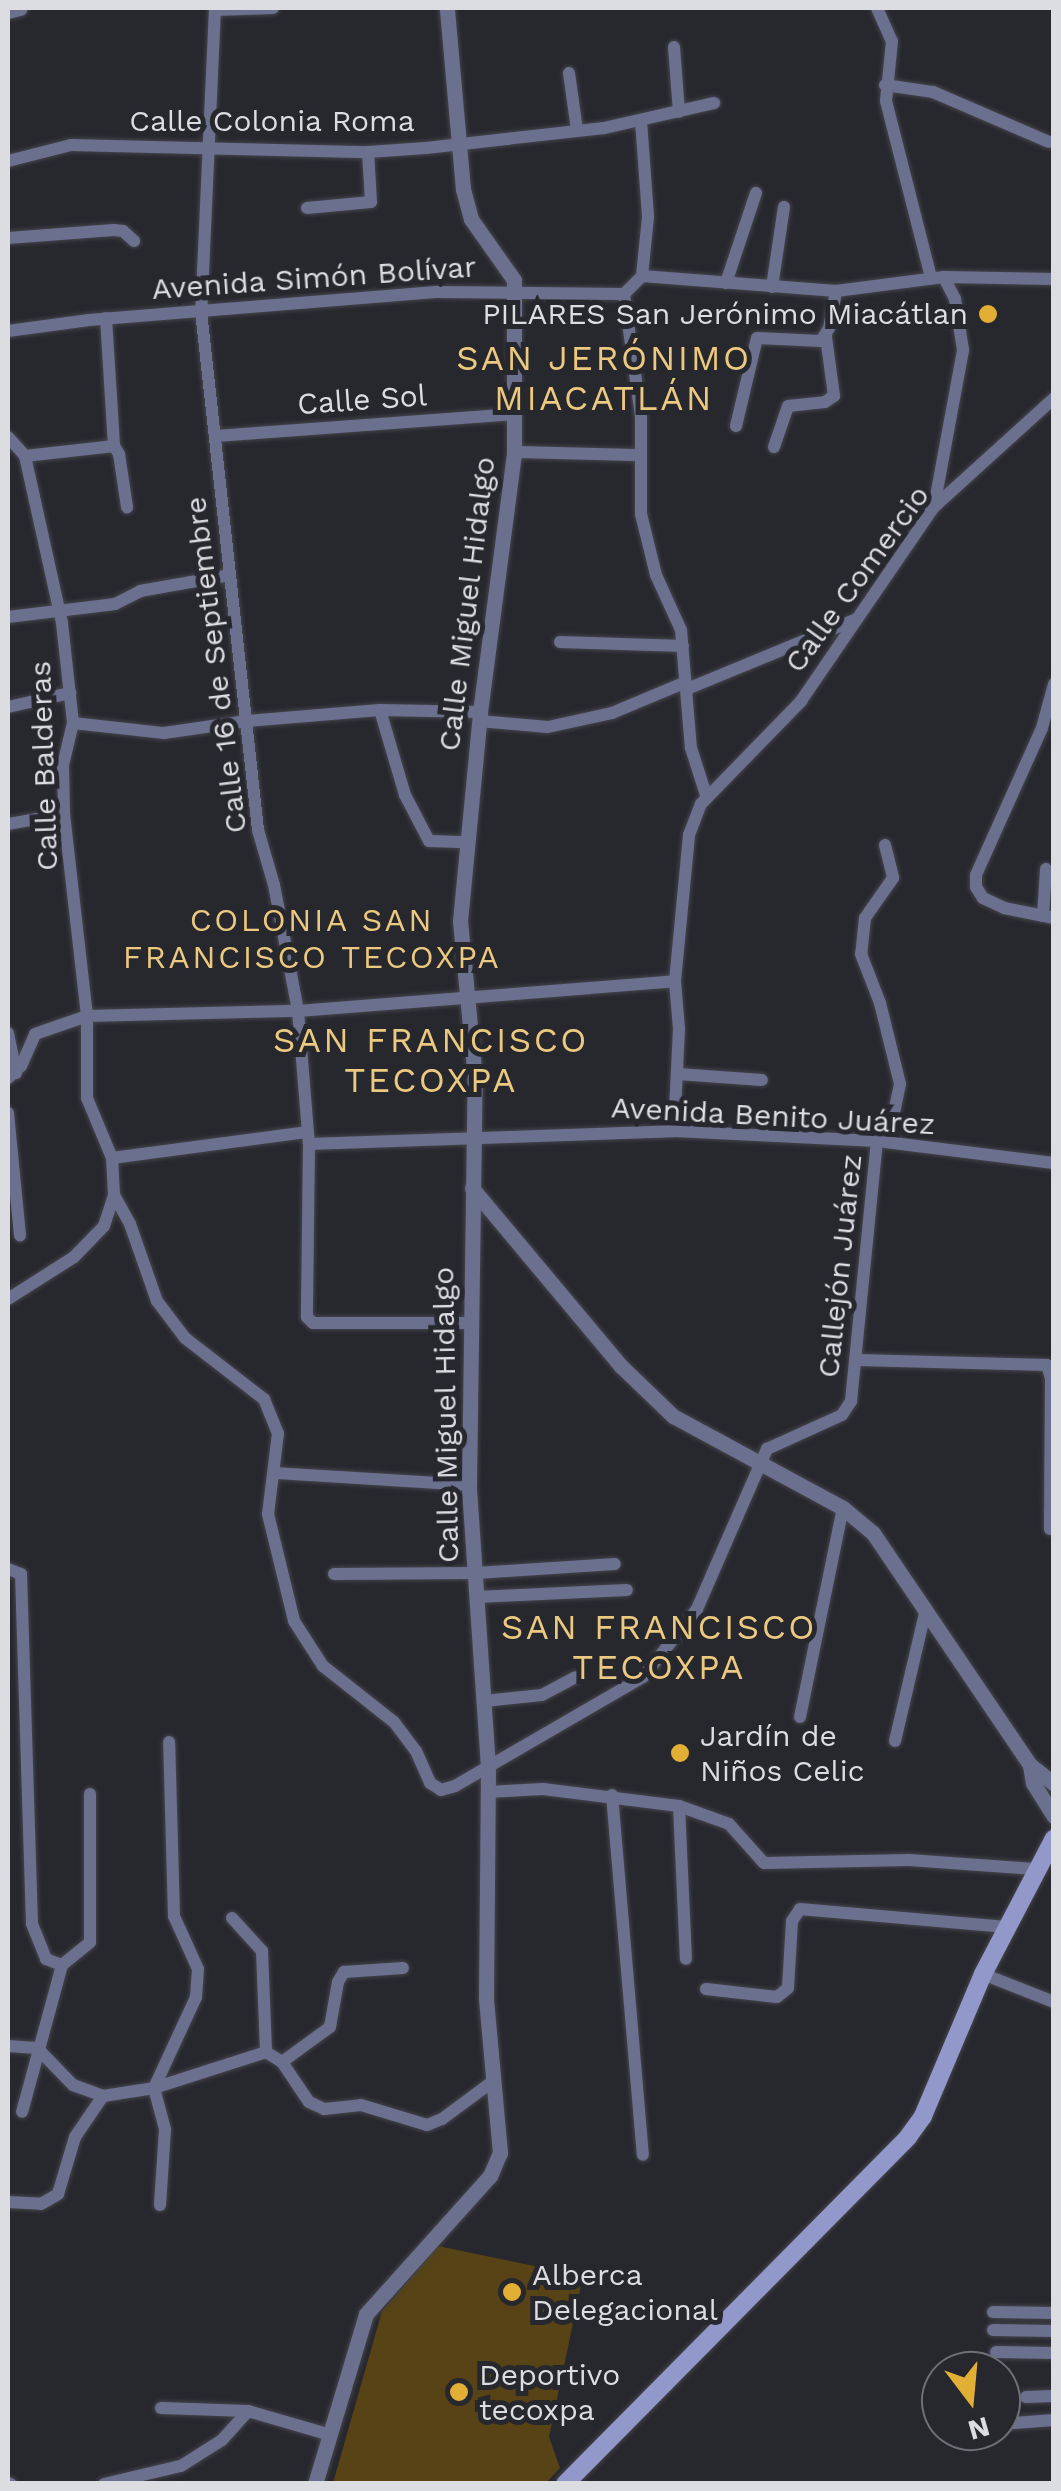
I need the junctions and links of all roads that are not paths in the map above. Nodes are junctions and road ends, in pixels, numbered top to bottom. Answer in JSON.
{"nodes":[{"id":1,"x":20,"y":8,"type":"edge"},
{"id":2,"x":273,"y":8,"type":"edge"},
{"id":3,"x":447,"y":8,"type":"edge"},
{"id":4,"x":877,"y":8,"type":"edge"},
{"id":5,"x":215,"y":9,"type":"edge"},
{"id":6,"x":8,"y":11,"type":"edge"},
{"id":7,"x":674,"y":47,"type":"dead end"},
{"id":8,"x":569,"y":73,"type":"dead end"},
{"id":9,"x":885,"y":85,"type":"junction"},
{"id":10,"x":714,"y":103,"type":"dead end"},
{"id":11,"x":679,"y":112,"type":"junction"},
{"id":12,"x":641,"y":122,"type":"junction"},
{"id":13,"x":577,"y":130,"type":"junction"},
{"id":14,"x":459,"y":142,"type":"junction"},
{"id":15,"x":1049,"y":142,"type":"dead end"},
{"id":16,"x":210,"y":146,"type":"junction"},
{"id":17,"x":368,"y":152,"type":"junction"},
{"id":18,"x":8,"y":161,"type":"edge"},
{"id":19,"x":756,"y":193,"type":"dead end"},
{"id":20,"x":784,"y":207,"type":"dead end"},
{"id":21,"x":307,"y":208,"type":"dead end"},
{"id":22,"x":8,"y":238,"type":"edge"},
{"id":23,"x":134,"y":241,"type":"dead end"},
{"id":24,"x":642,"y":276,"type":"junction"},
{"id":25,"x":937,"y":278,"type":"junction"},
{"id":26,"x":1054,"y":279,"type":"edge"},
{"id":27,"x":726,"y":284,"type":"junction"},
{"id":28,"x":772,"y":286,"type":"junction"},
{"id":29,"x":514,"y":290,"type":"junction"},
{"id":30,"x":836,"y":291,"type":"junction"},
{"id":31,"x":624,"y":294,"type":"junction"},
{"id":32,"x":201,"y":311,"type":"junction"},
{"id":33,"x":106,"y":318,"type":"junction"},
{"id":34,"x":8,"y":331,"type":"edge"},
{"id":35,"x":826,"y":337,"type":"junction"},
{"id":36,"x":1054,"y":398,"type":"edge"},
{"id":37,"x":513,"y":414,"type":"junction"},
{"id":38,"x":736,"y":426,"type":"dead end"},
{"id":39,"x":216,"y":436,"type":"junction"},
{"id":40,"x":8,"y":437,"type":"edge"},
{"id":41,"x":114,"y":446,"type":"junction"},
{"id":42,"x":774,"y":447,"type":"dead end"},
{"id":43,"x":514,"y":452,"type":"junction"},
{"id":44,"x":638,"y":455,"type":"junction"},
{"id":45,"x":24,"y":456,"type":"junction"},
{"id":46,"x":127,"y":507,"type":"dead end"},
{"id":47,"x":934,"y":507,"type":"junction"},
{"id":48,"x":230,"y":576,"type":"junction"},
{"id":49,"x":58,"y":610,"type":"junction"},
{"id":50,"x":8,"y":617,"type":"edge"},
{"id":51,"x":859,"y":618,"type":"junction"},
{"id":52,"x":560,"y":642,"type":"dead end"},
{"id":53,"x":683,"y":646,"type":"junction"},
{"id":54,"x":1054,"y":684,"type":"edge"},
{"id":55,"x":687,"y":686,"type":"junction"},
{"id":56,"x":70,"y":693,"type":"junction"},
{"id":57,"x":8,"y":706,"type":"edge"},
{"id":58,"x":380,"y":710,"type":"junction"},
{"id":59,"x":480,"y":717,"type":"junction"},
{"id":60,"x":247,"y":721,"type":"junction"},
{"id":61,"x":73,"y":723,"type":"junction"},
{"id":62,"x":706,"y":794,"type":"junction"},
{"id":63,"x":64,"y":814,"type":"junction"},
{"id":64,"x":8,"y":824,"type":"edge"},
{"id":65,"x":467,"y":842,"type":"junction"},
{"id":66,"x":885,"y":845,"type":"dead end"},
{"id":67,"x":1046,"y":869,"type":"dead end"},
{"id":68,"x":1048,"y":917,"type":"edge"},
{"id":69,"x":675,"y":982,"type":"junction"},
{"id":70,"x":466,"y":997,"type":"junction"},
{"id":71,"x":298,"y":1012,"type":"junction"},
{"id":72,"x":88,"y":1016,"type":"junction"},
{"id":73,"x":8,"y":1033,"type":"edge"},
{"id":74,"x":678,"y":1074,"type":"junction"},
{"id":75,"x":12,"y":1075,"type":"edge"},
{"id":76,"x":762,"y":1080,"type":"dead end"},
{"id":77,"x":8,"y":1113,"type":"edge"},
{"id":78,"x":674,"y":1131,"type":"junction"},
{"id":79,"x":473,"y":1136,"type":"junction"},
{"id":80,"x":308,"y":1138,"type":"junction"},
{"id":81,"x":883,"y":1142,"type":"junction"},
{"id":82,"x":112,"y":1158,"type":"junction"},
{"id":83,"x":1054,"y":1162,"type":"edge"},
{"id":84,"x":472,"y":1188,"type":"junction"},
{"id":85,"x":114,"y":1194,"type":"junction"},
{"id":86,"x":20,"y":1235,"type":"dead end"},
{"id":87,"x":8,"y":1299,"type":"edge"},
{"id":88,"x":470,"y":1323,"type":"junction"},
{"id":89,"x":858,"y":1360,"type":"junction"},
{"id":90,"x":760,"y":1462,"type":"junction"},
{"id":91,"x":275,"y":1473,"type":"junction"},
{"id":92,"x":469,"y":1485,"type":"junction"},
{"id":93,"x":842,"y":1508,"type":"junction"},
{"id":94,"x":1050,"y":1529,"type":"dead end"},
{"id":95,"x":615,"y":1564,"type":"dead end"},
{"id":96,"x":8,"y":1568,"type":"edge"},
{"id":97,"x":334,"y":1574,"type":"dead end"},
{"id":98,"x":476,"y":1574,"type":"junction"},
{"id":99,"x":627,"y":1590,"type":"dead end"},
{"id":100,"x":476,"y":1596,"type":"junction"},
{"id":101,"x":926,"y":1608,"type":"junction"},
{"id":102,"x":576,"y":1677,"type":"dead end"},
{"id":103,"x":484,"y":1701,"type":"junction"},
{"id":104,"x":800,"y":1716,"type":"dead end"},
{"id":105,"x":895,"y":1741,"type":"dead end"},
{"id":106,"x":169,"y":1742,"type":"dead end"},
{"id":107,"x":1030,"y":1765,"type":"junction"},
{"id":108,"x":488,"y":1767,"type":"junction"},
{"id":109,"x":1054,"y":1784,"type":"edge"},
{"id":110,"x":487,"y":1792,"type":"junction"},
{"id":111,"x":90,"y":1794,"type":"dead end"},
{"id":112,"x":612,"y":1795,"type":"junction"},
{"id":113,"x":678,"y":1806,"type":"junction"},
{"id":114,"x":1054,"y":1816,"type":"edge"},
{"id":115,"x":1054,"y":1838,"type":"edge"},
{"id":116,"x":1035,"y":1868,"type":"junction"},
{"id":117,"x":232,"y":1918,"type":"dead end"},
{"id":118,"x":1006,"y":1926,"type":"junction"},
{"id":119,"x":686,"y":1959,"type":"dead end"},
{"id":120,"x":62,"y":1965,"type":"junction"},
{"id":121,"x":404,"y":1968,"type":"dead end"},
{"id":122,"x":983,"y":1974,"type":"junction"},
{"id":123,"x":706,"y":1990,"type":"dead end"},
{"id":124,"x":1054,"y":2002,"type":"edge"},
{"id":125,"x":8,"y":2046,"type":"edge"},
{"id":126,"x":37,"y":2048,"type":"junction"},
{"id":127,"x":266,"y":2052,"type":"junction"},
{"id":128,"x":282,"y":2062,"type":"junction"},
{"id":129,"x":492,"y":2082,"type":"junction"},
{"id":130,"x":154,"y":2088,"type":"junction"},
{"id":131,"x":103,"y":2096,"type":"junction"},
{"id":132,"x":22,"y":2112,"type":"dead end"},
{"id":133,"x":643,"y":2155,"type":"dead end"},
{"id":134,"x":8,"y":2202,"type":"edge"},
{"id":135,"x":160,"y":2206,"type":"dead end"},
{"id":136,"x":993,"y":2312,"type":"dead end"},
{"id":137,"x":1054,"y":2313,"type":"edge"},
{"id":138,"x":993,"y":2330,"type":"dead end"},
{"id":139,"x":1054,"y":2332,"type":"edge"},
{"id":140,"x":1021,"y":2352,"type":"edge"},
{"id":141,"x":1054,"y":2353,"type":"edge"},
{"id":142,"x":1026,"y":2396,"type":"dead end"},
{"id":143,"x":1054,"y":2396,"type":"edge"},
{"id":144,"x":161,"y":2408,"type":"dead end"},
{"id":145,"x":248,"y":2412,"type":"junction"},
{"id":146,"x":1054,"y":2420,"type":"edge"},
{"id":147,"x":1021,"y":2422,"type":"edge"},
{"id":148,"x":328,"y":2434,"type":"junction"},
{"id":149,"x":104,"y":2484,"type":"edge"},
{"id":150,"x":314,"y":2484,"type":"edge"},
{"id":151,"x":565,"y":2484,"type":"edge"}],
"edges":[{"from":1,"to":6,"type":"street"},
{"from":2,"to":5,"type":"street"},
{"from":3,"to":14,"type":"street"},
{"from":4,"to":9,"type":"street"},
{"from":5,"to":16,"type":"street","name":"Calle 16 de Septiembre"},
{"from":7,"to":11,"type":"street"},
{"from":8,"to":13,"type":"street"},
{"from":9,"to":15,"type":"street"},
{"from":9,"to":25,"type":"street"},
{"from":10,"to":11,"type":"street","name":"Calle Colonia Roma"},
{"from":11,"to":12,"type":"street","name":"Calle Colonia Roma"},
{"from":12,"to":13,"type":"street","name":"Calle Colonia Roma"},
{"from":12,"to":24,"type":"street"},
{"from":13,"to":14,"type":"street","name":"Calle Colonia Roma"},
{"from":14,"to":17,"type":"street","name":"Calle Colonia Roma"},
{"from":14,"to":29,"type":"street"},
{"from":16,"to":17,"type":"street","name":"Calle Colonia Roma"},
{"from":16,"to":18,"type":"street","name":"Calle Colonia Roma"},
{"from":16,"to":32,"type":"street","name":"Calle 16 de Septiembre"},
{"from":17,"to":21,"type":"street"},
{"from":19,"to":27,"type":"street"},
{"from":20,"to":28,"type":"street"},
{"from":22,"to":23,"type":"street"},
{"from":24,"to":27,"type":"street"},
{"from":24,"to":31,"type":"street"},
{"from":25,"to":26,"type":"street"},
{"from":25,"to":30,"type":"street"},
{"from":25,"to":47,"type":"street"},
{"from":27,"to":28,"type":"street"},
{"from":28,"to":30,"type":"street"},
{"from":29,"to":31,"type":"street","name":"Avenida Simón Bolívar"},
{"from":29,"to":32,"type":"street","name":"Avenida Simón Bolívar"},
{"from":29,"to":37,"type":"street","name":"Calle Miguel Hidalgo"},
{"from":30,"to":35,"type":"street"},
{"from":31,"to":44,"type":"street"},
{"from":32,"to":33,"type":"street","name":"Avenida Simón Bolívar"},
{"from":32,"to":39,"type":"street","name":"Calle 16 de Septiembre"},
{"from":33,"to":34,"type":"street","name":"Avenida Simón Bolívar"},
{"from":33,"to":41,"type":"street"},
{"from":35,"to":38,"type":"street"},
{"from":35,"to":42,"type":"street"},
{"from":36,"to":47,"type":"street","name":"Calle Comercio"},
{"from":37,"to":39,"type":"street","name":"Calle Sol"},
{"from":37,"to":43,"type":"street","name":"Calle Miguel Hidalgo"},
{"from":39,"to":48,"type":"street","name":"Calle 16 de Septiembre"},
{"from":40,"to":45,"type":"street","name":"Calle Balderas"},
{"from":41,"to":45,"type":"street"},
{"from":41,"to":46,"type":"street"},
{"from":43,"to":44,"type":"street"},
{"from":43,"to":59,"type":"street","name":"Calle Miguel Hidalgo"},
{"from":44,"to":53,"type":"street"},
{"from":45,"to":49,"type":"street","name":"Calle Balderas"},
{"from":47,"to":51,"type":"street","name":"Calle Comercio"},
{"from":48,"to":49,"type":"street"},
{"from":48,"to":60,"type":"street","name":"Calle 16 de Septiembre"},
{"from":49,"to":50,"type":"street"},
{"from":49,"to":56,"type":"street","name":"Calle Balderas"},
{"from":51,"to":55,"type":"street"},
{"from":51,"to":62,"type":"street","name":"Calle Comercio"},
{"from":52,"to":53,"type":"street"},
{"from":53,"to":55,"type":"street"},
{"from":54,"to":68,"type":"street"},
{"from":55,"to":59,"type":"street"},
{"from":55,"to":62,"type":"street"},
{"from":56,"to":57,"type":"street"},
{"from":56,"to":61,"type":"street","name":"Calle Balderas"},
{"from":58,"to":59,"type":"street"},
{"from":58,"to":60,"type":"street"},
{"from":58,"to":65,"type":"street"},
{"from":59,"to":65,"type":"street","name":"Calle Miguel Hidalgo"},
{"from":60,"to":61,"type":"street"},
{"from":60,"to":71,"type":"street","name":"Calle 16 de Septiembre"},
{"from":61,"to":63,"type":"street","name":"Calle Balderas"},
{"from":62,"to":69,"type":"street"},
{"from":63,"to":64,"type":"street"},
{"from":63,"to":72,"type":"street","name":"Calle Balderas"},
{"from":65,"to":70,"type":"street","name":"Calle Miguel Hidalgo"},
{"from":66,"to":81,"type":"street","name":"Callejón Juárez"},
{"from":67,"to":68,"type":"street"},
{"from":69,"to":70,"type":"street"},
{"from":69,"to":74,"type":"street"},
{"from":70,"to":71,"type":"street"},
{"from":70,"to":79,"type":"street","name":"Calle Miguel Hidalgo"},
{"from":71,"to":72,"type":"street"},
{"from":71,"to":80,"type":"street","name":"Calle 16 de Septiembre"},
{"from":72,"to":75,"type":"street"},
{"from":72,"to":82,"type":"street","name":"Calle Balderas"},
{"from":73,"to":75,"type":"street"},
{"from":74,"to":76,"type":"street"},
{"from":74,"to":78,"type":"street"},
{"from":77,"to":86,"type":"street"},
{"from":78,"to":79,"type":"street","name":"Avenida Benito Juárez"},
{"from":78,"to":81,"type":"street","name":"Avenida Benito Juárez"},
{"from":79,"to":80,"type":"street","name":"Avenida Benito Juárez"},
{"from":79,"to":84,"type":"street","name":"Calle Miguel Hidalgo"},
{"from":80,"to":82,"type":"street","name":"Avenida Benito Juárez"},
{"from":80,"to":88,"type":"street","name":"Calle 16 de Septiembre"},
{"from":81,"to":83,"type":"street","name":"Avenida Benito Juárez"},
{"from":81,"to":89,"type":"street","name":"Callejón Juárez"},
{"from":82,"to":85,"type":"street","name":"Calle Balderas"},
{"from":84,"to":88,"type":"street","name":"Calle Miguel Hidalgo"},
{"from":84,"to":90,"type":"street"},
{"from":85,"to":87,"type":"street"},
{"from":85,"to":91,"type":"street"},
{"from":88,"to":92,"type":"street","name":"Calle Miguel Hidalgo"},
{"from":89,"to":90,"type":"street","name":"Callejón Juárez"},
{"from":89,"to":94,"type":"street"},
{"from":90,"to":93,"type":"street"},
{"from":90,"to":108,"type":"street"},
{"from":91,"to":92,"type":"street"},
{"from":91,"to":108,"type":"street"},
{"from":92,"to":98,"type":"street","name":"Calle Miguel Hidalgo"},
{"from":93,"to":101,"type":"street"},
{"from":93,"to":104,"type":"street"},
{"from":95,"to":98,"type":"street"},
{"from":96,"to":120,"type":"street"},
{"from":97,"to":98,"type":"street"},
{"from":98,"to":100,"type":"street","name":"Calle Miguel Hidalgo"},
{"from":99,"to":100,"type":"street"},
{"from":100,"to":103,"type":"street","name":"Calle Miguel Hidalgo"},
{"from":101,"to":105,"type":"street"},
{"from":101,"to":107,"type":"street"},
{"from":102,"to":103,"type":"street"},
{"from":103,"to":108,"type":"street","name":"Calle Miguel Hidalgo"},
{"from":106,"to":130,"type":"street"},
{"from":107,"to":109,"type":"street"},
{"from":107,"to":114,"type":"street"},
{"from":108,"to":110,"type":"street","name":"Calle Miguel Hidalgo"},
{"from":110,"to":112,"type":"street"},
{"from":110,"to":129,"type":"street","name":"Calle Miguel Hidalgo"},
{"from":111,"to":120,"type":"street"},
{"from":112,"to":113,"type":"street"},
{"from":112,"to":133,"type":"street"},
{"from":113,"to":116,"type":"street"},
{"from":113,"to":119,"type":"street"},
{"from":115,"to":116,"type":"main road"},
{"from":116,"to":118,"type":"main road"},
{"from":117,"to":127,"type":"street"},
{"from":118,"to":122,"type":"main road"},
{"from":118,"to":123,"type":"street"},
{"from":120,"to":126,"type":"street"},
{"from":121,"to":128,"type":"street"},
{"from":122,"to":124,"type":"street"},
{"from":122,"to":151,"type":"main road"},
{"from":125,"to":126,"type":"street"},
{"from":126,"to":131,"type":"street"},
{"from":126,"to":132,"type":"street"},
{"from":127,"to":128,"type":"street"},
{"from":127,"to":130,"type":"street"},
{"from":128,"to":129,"type":"street"},
{"from":129,"to":148,"type":"street","name":"Calle Miguel Hidalgo"},
{"from":130,"to":131,"type":"street"},
{"from":130,"to":135,"type":"street"},
{"from":131,"to":134,"type":"street"},
{"from":136,"to":137,"type":"street"},
{"from":138,"to":139,"type":"street"},
{"from":140,"to":141,"type":"street"},
{"from":142,"to":143,"type":"street"},
{"from":144,"to":145,"type":"street"},
{"from":145,"to":148,"type":"street"},
{"from":145,"to":149,"type":"street"},
{"from":146,"to":147,"type":"street"},
{"from":148,"to":150,"type":"street","name":"Calle Miguel Hidalgo"}]}
